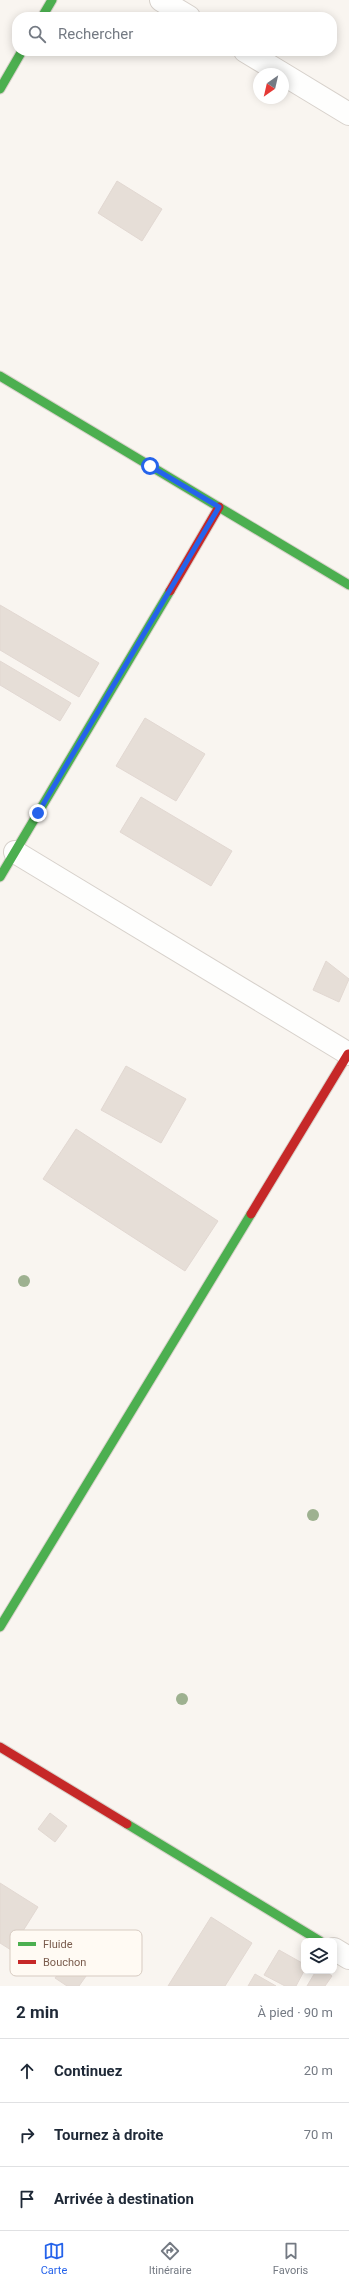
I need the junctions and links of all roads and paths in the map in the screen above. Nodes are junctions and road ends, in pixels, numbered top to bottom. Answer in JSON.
{"nodes":[{"id":1,"x":52,"y":0,"type":"edge"},
{"id":2,"x":161,"y":0,"type":"edge"},
{"id":3,"x":45,"y":12,"type":"edge"},
{"id":4,"x":181,"y":12,"type":"edge"},
{"id":5,"x":19,"y":56,"type":"edge"},
{"id":6,"x":253,"y":56,"type":"edge"},
{"id":7,"x":273,"y":68,"type":"edge"},
{"id":8,"x":289,"y":78,"type":"edge"},
{"id":9,"x":0,"y":89,"type":"edge"},
{"id":10,"x":349,"y":114,"type":"edge"},
{"id":11,"x":0,"y":376,"type":"edge"},
{"id":12,"x":219,"y":507,"type":"junction"},
{"id":13,"x":349,"y":585,"type":"edge"},
{"id":14,"x":15,"y":852,"type":"junction"},
{"id":15,"x":0,"y":877,"type":"edge"},
{"id":16,"x":349,"y":1054,"type":"edge"},
{"id":17,"x":0,"y":1627,"type":"edge"},
{"id":18,"x":0,"y":1747,"type":"edge"},
{"id":19,"x":315,"y":1938,"type":"edge"},
{"id":20,"x":337,"y":1951,"type":"edge"},
{"id":21,"x":349,"y":1958,"type":"edge"}],
"edges":[{"from":1,"to":3,"type":"street"},
{"from":2,"to":4,"type":"street"},
{"from":5,"to":9,"type":"street"},
{"from":6,"to":7,"type":"street"},
{"from":8,"to":10,"type":"street"},
{"from":11,"to":12,"type":"street"},
{"from":12,"to":13,"type":"street"},
{"from":12,"to":14,"type":"street"},
{"from":14,"to":15,"type":"street"},
{"from":14,"to":16,"type":"street"},
{"from":16,"to":17,"type":"street"},
{"from":18,"to":19,"type":"street"},
{"from":20,"to":21,"type":"street"}]}
